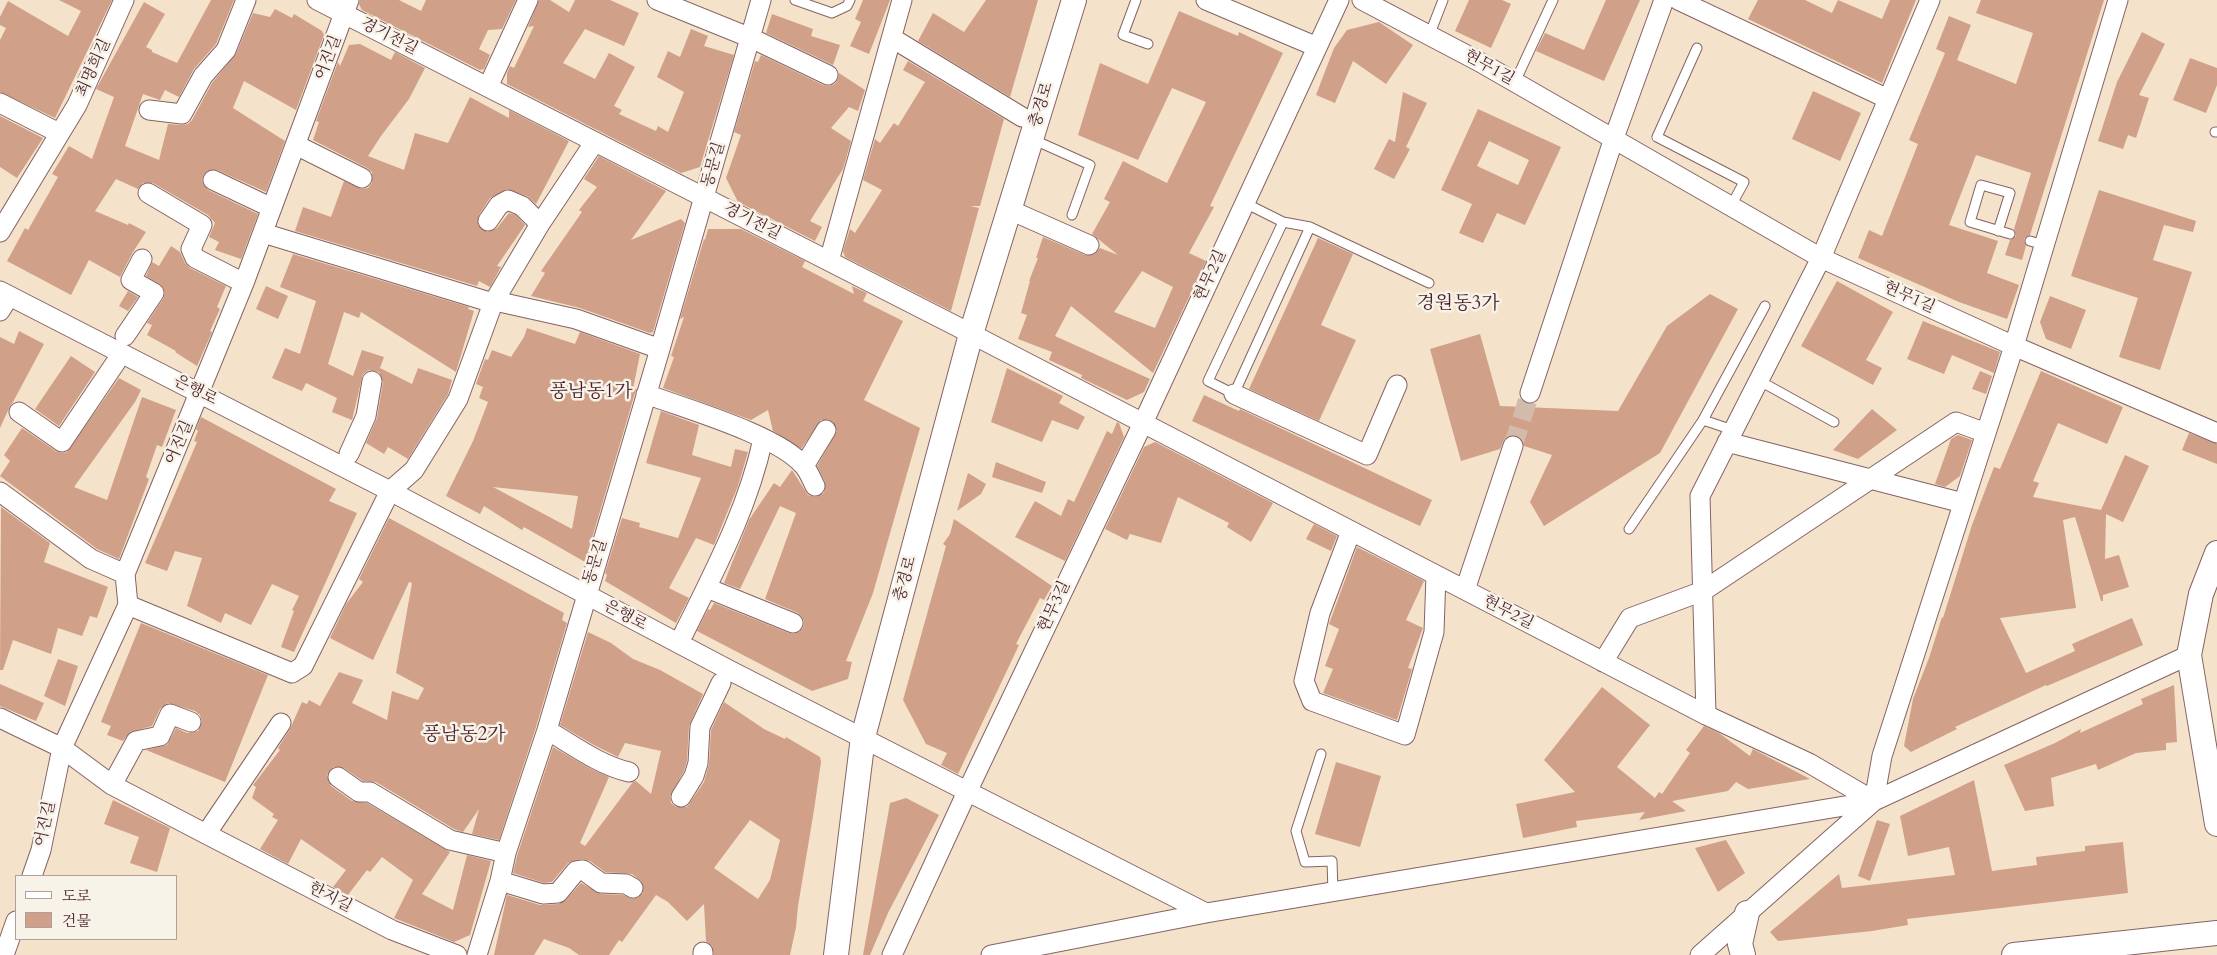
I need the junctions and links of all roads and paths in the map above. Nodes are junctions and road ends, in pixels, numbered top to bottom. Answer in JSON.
{"nodes":[{"id":1,"x":124,"y":0,"type":"edge"},
{"id":2,"x":246,"y":0,"type":"edge"},
{"id":3,"x":317,"y":0,"type":"edge"},
{"id":4,"x":528,"y":0,"type":"edge"},
{"id":5,"x":657,"y":0,"type":"edge"},
{"id":6,"x":761,"y":0,"type":"edge"},
{"id":7,"x":795,"y":0,"type":"edge"},
{"id":8,"x":850,"y":0,"type":"edge"},
{"id":9,"x":902,"y":0,"type":"edge"},
{"id":10,"x":1074,"y":0,"type":"edge"},
{"id":11,"x":1136,"y":0,"type":"edge"},
{"id":12,"x":1206,"y":0,"type":"edge"},
{"id":13,"x":1339,"y":0,"type":"edge"},
{"id":14,"x":1362,"y":0,"type":"edge"},
{"id":15,"x":1443,"y":0,"type":"edge"},
{"id":16,"x":1553,"y":0,"type":"edge"},
{"id":17,"x":1664,"y":0,"type":"edge"},
{"id":18,"x":1678,"y":0,"type":"edge"},
{"id":19,"x":1930,"y":0,"type":"edge"},
{"id":20,"x":2118,"y":0,"type":"edge"},
{"id":21,"x":347,"y":7,"type":"edge"},
{"id":22,"x":1429,"y":36,"type":"junction"},
{"id":23,"x":751,"y":38,"type":"junction"},
{"id":24,"x":892,"y":38,"type":"junction"},
{"id":25,"x":1148,"y":44,"type":"dead end"},
{"id":26,"x":1317,"y":47,"type":"junction"},
{"id":27,"x":1697,"y":48,"type":"dead end"},
{"id":28,"x":828,"y":75,"type":"dead end"},
{"id":29,"x":1515,"y":82,"type":"junction"},
{"id":30,"x":488,"y":88,"type":"junction"},
{"id":31,"x":1888,"y":100,"type":"junction"},
{"id":32,"x":0,"y":103,"type":"edge"},
{"id":33,"x":149,"y":110,"type":"dead end"},
{"id":34,"x":1027,"y":128,"type":"junction"},
{"id":35,"x":58,"y":133,"type":"junction"},
{"id":36,"x":1614,"y":138,"type":"junction"},
{"id":37,"x":594,"y":142,"type":"junction"},
{"id":38,"x":296,"y":145,"type":"junction"},
{"id":39,"x":362,"y":178,"type":"dead end"},
{"id":40,"x":213,"y":180,"type":"dead end"},
{"id":41,"x":148,"y":193,"type":"dead end"},
{"id":42,"x":704,"y":198,"type":"junction"},
{"id":43,"x":1246,"y":203,"type":"junction"},
{"id":44,"x":1731,"y":206,"type":"junction"},
{"id":45,"x":272,"y":208,"type":"junction"},
{"id":46,"x":1010,"y":210,"type":"junction"},
{"id":47,"x":1072,"y":215,"type":"dead end"},
{"id":48,"x":488,"y":221,"type":"dead end"},
{"id":49,"x":1283,"y":222,"type":"junction"},
{"id":50,"x":540,"y":224,"type":"junction"},
{"id":51,"x":1310,"y":227,"type":"junction"},
{"id":52,"x":1998,"y":231,"type":"junction"},
{"id":53,"x":0,"y":232,"type":"edge"},
{"id":54,"x":263,"y":232,"type":"junction"},
{"id":55,"x":2010,"y":234,"type":"dead end"},
{"id":56,"x":1089,"y":245,"type":"dead end"},
{"id":57,"x":1821,"y":258,"type":"junction"},
{"id":58,"x":142,"y":259,"type":"dead end"},
{"id":59,"x":829,"y":261,"type":"junction"},
{"id":60,"x":1429,"y":283,"type":"dead end"},
{"id":61,"x":244,"y":284,"type":"junction"},
{"id":62,"x":2,"y":301,"type":"edge"},
{"id":63,"x":494,"y":302,"type":"junction"},
{"id":64,"x":1765,"y":306,"type":"dead end"},
{"id":65,"x":971,"y":334,"type":"junction"},
{"id":66,"x":125,"y":336,"type":"dead end"},
{"id":67,"x":2014,"y":346,"type":"junction"},
{"id":68,"x":660,"y":349,"type":"junction"},
{"id":69,"x":116,"y":362,"type":"dead end"},
{"id":70,"x":1758,"y":380,"type":"junction"},
{"id":71,"x":372,"y":381,"type":"dead end"},
{"id":72,"x":1397,"y":385,"type":"dead end"},
{"id":73,"x":1530,"y":393,"type":"tunnel mouth"},
{"id":74,"x":200,"y":394,"type":"junction"},
{"id":75,"x":646,"y":394,"type":"junction"},
{"id":76,"x":1234,"y":394,"type":"junction"},
{"id":77,"x":19,"y":412,"type":"dead end"},
{"id":78,"x":1703,"y":420,"type":"junction"},
{"id":79,"x":1834,"y":422,"type":"dead end"},
{"id":80,"x":1143,"y":423,"type":"junction"},
{"id":81,"x":826,"y":430,"type":"dead end"},
{"id":82,"x":1986,"y":433,"type":"junction"},
{"id":83,"x":2217,"y":433,"type":"edge"},
{"id":84,"x":1730,"y":436,"type":"junction"},
{"id":85,"x":763,"y":439,"type":"junction"},
{"id":86,"x":1513,"y":446,"type":"tunnel mouth"},
{"id":87,"x":349,"y":454,"type":"dead end"},
{"id":88,"x":804,"y":466,"type":"junction"},
{"id":89,"x":1870,"y":479,"type":"junction"},
{"id":90,"x":815,"y":486,"type":"dead end"},
{"id":91,"x":390,"y":491,"type":"junction"},
{"id":92,"x":0,"y":492,"type":"edge"},
{"id":93,"x":1963,"y":503,"type":"junction"},
{"id":94,"x":1630,"y":529,"type":"dead end"},
{"id":95,"x":1351,"y":531,"type":"junction"},
{"id":96,"x":2217,"y":553,"type":"edge"},
{"id":97,"x":125,"y":574,"type":"junction"},
{"id":98,"x":1436,"y":575,"type":"junction"},
{"id":99,"x":707,"y":588,"type":"junction"},
{"id":100,"x":1465,"y":590,"type":"junction"},
{"id":101,"x":1703,"y":591,"type":"junction"},
{"id":102,"x":586,"y":596,"type":"junction"},
{"id":103,"x":128,"y":605,"type":"junction"},
{"id":104,"x":793,"y":623,"type":"dead end"},
{"id":105,"x":684,"y":633,"type":"dead end"},
{"id":106,"x":2189,"y":655,"type":"junction"},
{"id":107,"x":1603,"y":662,"type":"junction"},
{"id":108,"x":721,"y":683,"type":"dead end"},
{"id":109,"x":1706,"y":715,"type":"junction"},
{"id":110,"x":0,"y":718,"type":"edge"},
{"id":111,"x":191,"y":722,"type":"dead end"},
{"id":112,"x":281,"y":723,"type":"dead end"},
{"id":113,"x":547,"y":730,"type":"junction"},
{"id":114,"x":863,"y":737,"type":"junction"},
{"id":115,"x":62,"y":748,"type":"junction"},
{"id":116,"x":1321,"y":754,"type":"dead end"},
{"id":117,"x":629,"y":772,"type":"dead end"},
{"id":118,"x":338,"y":777,"type":"dead end"},
{"id":119,"x":112,"y":785,"type":"junction"},
{"id":120,"x":967,"y":792,"type":"junction"},
{"id":121,"x":681,"y":797,"type":"dead end"},
{"id":122,"x":1874,"y":801,"type":"junction"},
{"id":123,"x":2217,"y":824,"type":"edge"},
{"id":124,"x":206,"y":834,"type":"junction"},
{"id":125,"x":506,"y":853,"type":"junction"},
{"id":126,"x":32,"y":875,"type":"edge"},
{"id":127,"x":500,"y":881,"type":"junction"},
{"id":128,"x":633,"y":888,"type":"dead end"},
{"id":129,"x":1332,"y":892,"type":"junction"},
{"id":130,"x":1748,"y":912,"type":"junction"},
{"id":131,"x":1206,"y":913,"type":"junction"},
{"id":132,"x":15,"y":924,"type":"edge"},
{"id":133,"x":2217,"y":932,"type":"edge"},
{"id":134,"x":4,"y":955,"type":"edge"},
{"id":135,"x":457,"y":955,"type":"edge"},
{"id":136,"x":477,"y":955,"type":"edge"},
{"id":137,"x":836,"y":955,"type":"edge"},
{"id":138,"x":892,"y":955,"type":"edge"},
{"id":139,"x":991,"y":955,"type":"edge"},
{"id":140,"x":1700,"y":955,"type":"edge"},
{"id":141,"x":1743,"y":955,"type":"edge"},
{"id":142,"x":2014,"y":955,"type":"edge"}],
"edges":[{"from":1,"to":35,"type":"street","name":"최명희길"},
{"from":2,"to":33,"type":"street"},
{"from":3,"to":21,"type":"street","name":"경기전길"},
{"from":4,"to":30,"type":"street"},
{"from":5,"to":23,"type":"street"},
{"from":6,"to":23,"type":"street","name":"동문길"},
{"from":7,"to":8,"type":"lane"},
{"from":9,"to":24,"type":"street"},
{"from":10,"to":34,"type":"street","name":"충경로"},
{"from":11,"to":25,"type":"lane"},
{"from":12,"to":26,"type":"street"},
{"from":13,"to":26,"type":"street"},
{"from":14,"to":22,"type":"street","name":"현무1길"},
{"from":15,"to":22,"type":"lane"},
{"from":16,"to":29,"type":"lane"},
{"from":17,"to":36,"type":"street"},
{"from":18,"to":31,"type":"street"},
{"from":19,"to":31,"type":"street"},
{"from":20,"to":67,"type":"street"},
{"from":21,"to":30,"type":"street","name":"경기전길"},
{"from":21,"to":38,"type":"street","name":"어진길"},
{"from":22,"to":29,"type":"street","name":"현무1길"},
{"from":23,"to":28,"type":"street"},
{"from":23,"to":42,"type":"street","name":"동문길"},
{"from":24,"to":34,"type":"street","name":"충경로"},
{"from":24,"to":59,"type":"street"},
{"from":26,"to":43,"type":"street","name":"현무2길"},
{"from":27,"to":44,"type":"lane"},
{"from":29,"to":36,"type":"street","name":"현무1길"},
{"from":30,"to":37,"type":"street","name":"경기전길"},
{"from":31,"to":57,"type":"street"},
{"from":32,"to":35,"type":"street"},
{"from":34,"to":46,"type":"street","name":"충경로"},
{"from":34,"to":47,"type":"lane"},
{"from":35,"to":53,"type":"street","name":"최명희길"},
{"from":36,"to":44,"type":"street","name":"현무1길"},
{"from":36,"to":73,"type":"street"},
{"from":37,"to":42,"type":"street","name":"경기전길"},
{"from":37,"to":50,"type":"street"},
{"from":38,"to":39,"type":"street"},
{"from":38,"to":45,"type":"street","name":"어진길"},
{"from":40,"to":45,"type":"street"},
{"from":41,"to":61,"type":"street"},
{"from":42,"to":59,"type":"street","name":"경기전길"},
{"from":42,"to":68,"type":"street","name":"동문길"},
{"from":43,"to":49,"type":"lane"},
{"from":43,"to":80,"type":"street","name":"현무2길"},
{"from":44,"to":57,"type":"street","name":"현무1길"},
{"from":45,"to":54,"type":"street","name":"어진길"},
{"from":46,"to":56,"type":"street"},
{"from":46,"to":65,"type":"street","name":"충경로"},
{"from":48,"to":50,"type":"street"},
{"from":49,"to":51,"type":"lane"},
{"from":49,"to":76,"type":"lane"},
{"from":50,"to":63,"type":"street"},
{"from":51,"to":60,"type":"lane"},
{"from":51,"to":76,"type":"lane"},
{"from":52,"to":52,"type":"lane"},
{"from":52,"to":55,"type":"lane"},
{"from":54,"to":61,"type":"street","name":"어진길"},
{"from":54,"to":63,"type":"street"},
{"from":57,"to":67,"type":"street","name":"현무1길"},
{"from":57,"to":70,"type":"street"},
{"from":58,"to":66,"type":"street"},
{"from":59,"to":65,"type":"street","name":"경기전길"},
{"from":61,"to":74,"type":"street","name":"어진길"},
{"from":62,"to":74,"type":"street","name":"은행로"},
{"from":63,"to":68,"type":"street"},
{"from":63,"to":91,"type":"street"},
{"from":64,"to":78,"type":"lane"},
{"from":65,"to":80,"type":"street","name":"현무2길"},
{"from":65,"to":114,"type":"street","name":"충경로"},
{"from":67,"to":82,"type":"street"},
{"from":67,"to":83,"type":"street","name":"현무1길"},
{"from":68,"to":75,"type":"street","name":"동문길"},
{"from":69,"to":77,"type":"street"},
{"from":70,"to":79,"type":"lane"},
{"from":70,"to":84,"type":"street"},
{"from":71,"to":87,"type":"street"},
{"from":72,"to":76,"type":"street"},
{"from":74,"to":91,"type":"street","name":"은행로"},
{"from":74,"to":97,"type":"street","name":"어진길"},
{"from":75,"to":85,"type":"street"},
{"from":75,"to":102,"type":"street","name":"동문길"},
{"from":78,"to":84,"type":"lane"},
{"from":78,"to":94,"type":"lane"},
{"from":80,"to":95,"type":"street","name":"현무2길"},
{"from":80,"to":120,"type":"street","name":"현무3길"},
{"from":81,"to":88,"type":"street"},
{"from":82,"to":89,"type":"street"},
{"from":82,"to":93,"type":"street"},
{"from":84,"to":89,"type":"street"},
{"from":84,"to":101,"type":"street"},
{"from":85,"to":88,"type":"street"},
{"from":85,"to":99,"type":"street"},
{"from":86,"to":100,"type":"street"},
{"from":88,"to":90,"type":"street"},
{"from":89,"to":93,"type":"street"},
{"from":89,"to":101,"type":"street"},
{"from":91,"to":102,"type":"street","name":"은행로"},
{"from":91,"to":103,"type":"street"},
{"from":92,"to":97,"type":"street"},
{"from":93,"to":122,"type":"street"},
{"from":95,"to":98,"type":"street","name":"현무2길"},
{"from":95,"to":98,"type":"street"},
{"from":96,"to":106,"type":"street"},
{"from":97,"to":103,"type":"street","name":"어진길"},
{"from":98,"to":100,"type":"street","name":"현무2길"},
{"from":99,"to":104,"type":"street"},
{"from":99,"to":105,"type":"street"},
{"from":100,"to":107,"type":"street","name":"현무2길"},
{"from":101,"to":107,"type":"street"},
{"from":101,"to":109,"type":"street"},
{"from":102,"to":113,"type":"street","name":"동문길"},
{"from":102,"to":114,"type":"street","name":"은행로"},
{"from":103,"to":115,"type":"street","name":"어진길"},
{"from":106,"to":122,"type":"street"},
{"from":106,"to":123,"type":"street"},
{"from":107,"to":109,"type":"street","name":"현무2길"},
{"from":108,"to":121,"type":"street"},
{"from":109,"to":122,"type":"street","name":"현무2길"},
{"from":110,"to":115,"type":"street","name":"한지길"},
{"from":111,"to":119,"type":"street"},
{"from":112,"to":124,"type":"street"},
{"from":113,"to":117,"type":"street"},
{"from":113,"to":125,"type":"street","name":"동문길"},
{"from":114,"to":120,"type":"street"},
{"from":114,"to":137,"type":"street","name":"충경로"},
{"from":115,"to":119,"type":"street","name":"한지길"},
{"from":115,"to":126,"type":"street","name":"어진길"},
{"from":116,"to":129,"type":"lane"},
{"from":118,"to":125,"type":"street"},
{"from":119,"to":124,"type":"street","name":"한지길"},
{"from":120,"to":131,"type":"street"},
{"from":120,"to":138,"type":"street","name":"현무3길"},
{"from":122,"to":129,"type":"street"},
{"from":122,"to":130,"type":"street"},
{"from":124,"to":135,"type":"street","name":"한지길"},
{"from":125,"to":127,"type":"street","name":"동문길"},
{"from":127,"to":128,"type":"street"},
{"from":127,"to":136,"type":"street","name":"동문길"},
{"from":129,"to":131,"type":"street"},
{"from":130,"to":140,"type":"street"},
{"from":130,"to":141,"type":"street"},
{"from":131,"to":139,"type":"street"},
{"from":132,"to":134,"type":"street"},
{"from":133,"to":142,"type":"street"}]}
